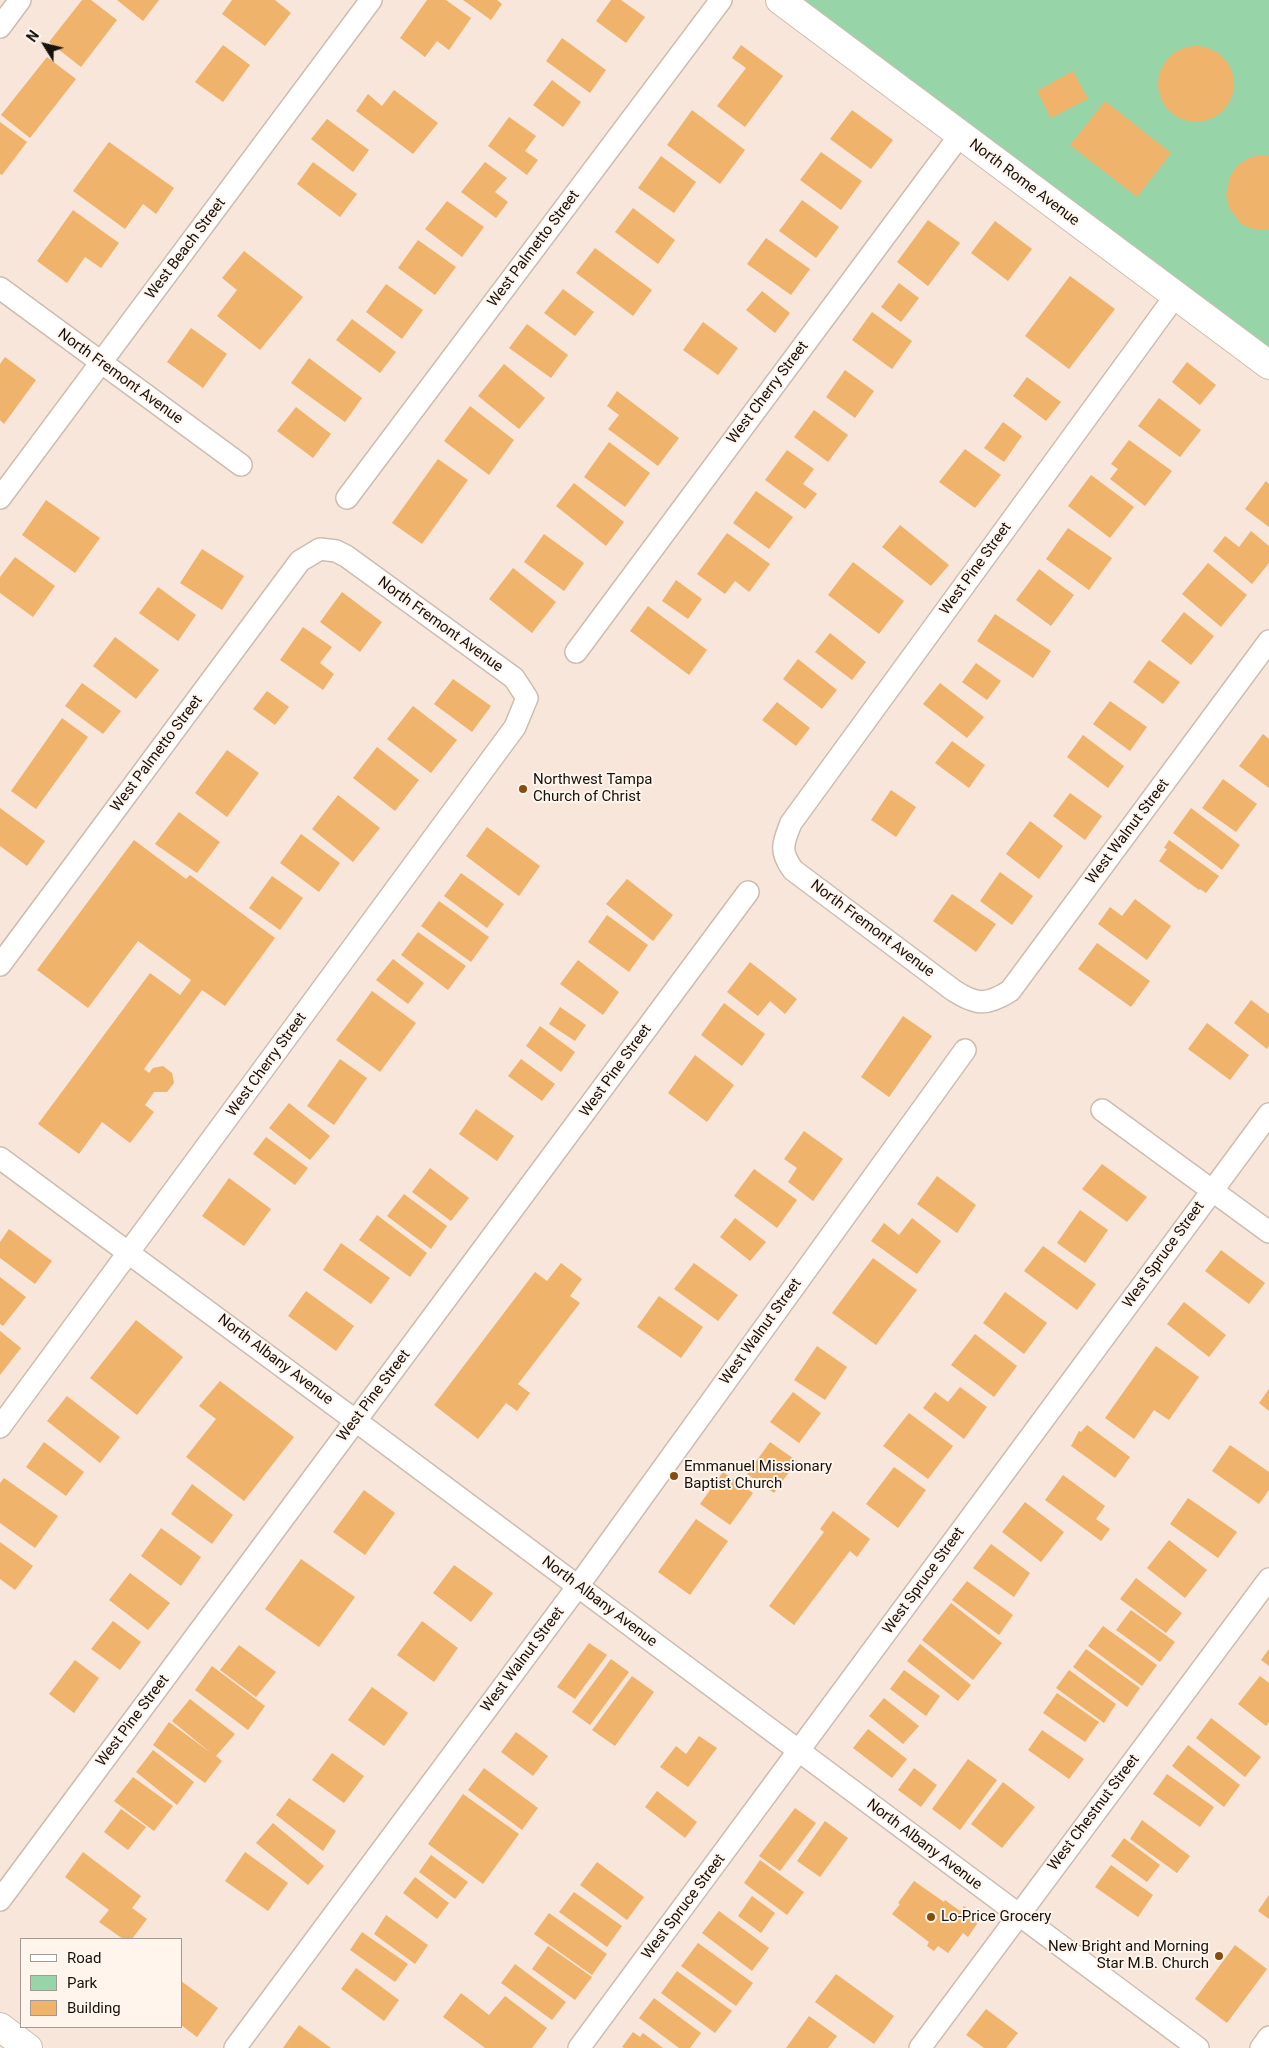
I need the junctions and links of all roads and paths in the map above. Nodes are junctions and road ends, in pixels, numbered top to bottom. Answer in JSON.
{"nodes":[{"id":1,"x":20,"y":0,"type":"edge"},
{"id":2,"x":371,"y":0,"type":"edge"},
{"id":3,"x":721,"y":0,"type":"edge"},
{"id":4,"x":780,"y":0,"type":"edge"},
{"id":5,"x":0,"y":27,"type":"edge"},
{"id":6,"x":960,"y":135,"type":"junction"},
{"id":7,"x":0,"y":288,"type":"edge"},
{"id":8,"x":1176,"y":296,"type":"junction"},
{"id":9,"x":101,"y":363,"type":"junction"},
{"id":10,"x":1269,"y":365,"type":"edge"},
{"id":11,"x":240,"y":465,"type":"dead end"},
{"id":12,"x":0,"y":498,"type":"edge"},
{"id":13,"x":347,"y":498,"type":"dead end"},
{"id":14,"x":320,"y":549,"type":"joint"},
{"id":15,"x":1269,"y":641,"type":"edge"},
{"id":16,"x":576,"y":652,"type":"dead end"},
{"id":17,"x":527,"y":698,"type":"joint"},
{"id":18,"x":782,"y":846,"type":"joint"},
{"id":19,"x":748,"y":892,"type":"dead end"},
{"id":20,"x":0,"y":966,"type":"edge"},
{"id":21,"x":973,"y":1002,"type":"joint"},
{"id":22,"x":965,"y":1050,"type":"dead end"},
{"id":23,"x":1102,"y":1110,"type":"dead end"},
{"id":24,"x":1269,"y":1114,"type":"edge"},
{"id":25,"x":0,"y":1158,"type":"edge"},
{"id":26,"x":1212,"y":1190,"type":"junction"},
{"id":27,"x":1269,"y":1232,"type":"edge"},
{"id":28,"x":129,"y":1253,"type":"junction"},
{"id":29,"x":356,"y":1421,"type":"junction"},
{"id":30,"x":0,"y":1427,"type":"edge"},
{"id":31,"x":1269,"y":1579,"type":"edge"},
{"id":32,"x":578,"y":1586,"type":"junction"},
{"id":33,"x":799,"y":1752,"type":"junction"},
{"id":34,"x":0,"y":1900,"type":"edge"},
{"id":35,"x":1019,"y":1916,"type":"junction"},
{"id":36,"x":0,"y":2027,"type":"edge"},
{"id":37,"x":1269,"y":2037,"type":"edge"},
{"id":38,"x":28,"y":2048,"type":"edge"},
{"id":39,"x":235,"y":2048,"type":"edge"},
{"id":40,"x":579,"y":2048,"type":"edge"},
{"id":41,"x":920,"y":2048,"type":"edge"},
{"id":42,"x":1198,"y":2048,"type":"edge"},
{"id":43,"x":1261,"y":2048,"type":"edge"}],
"edges":[{"from":1,"to":5,"type":"street"},
{"from":2,"to":9,"type":"street","name":"West Beach Street"},
{"from":3,"to":13,"type":"street","name":"West Palmetto Street"},
{"from":4,"to":6,"type":"street","name":"North Rome Avenue"},
{"from":6,"to":8,"type":"street","name":"North Rome Avenue"},
{"from":6,"to":16,"type":"street","name":"West Cherry Street"},
{"from":7,"to":9,"type":"street","name":"North Fremont Avenue"},
{"from":8,"to":10,"type":"street","name":"North Rome Avenue"},
{"from":8,"to":18,"type":"street","name":"West Pine Street"},
{"from":9,"to":11,"type":"street","name":"North Fremont Avenue"},
{"from":9,"to":12,"type":"street","name":"West Beach Street"},
{"from":14,"to":17,"type":"street","name":"North Fremont Avenue"},
{"from":14,"to":20,"type":"street","name":"West Palmetto Street"},
{"from":15,"to":21,"type":"street","name":"West Walnut Street"},
{"from":17,"to":28,"type":"street","name":"West Cherry Street"},
{"from":18,"to":21,"type":"street","name":"North Fremont Avenue"},
{"from":19,"to":29,"type":"street","name":"West Pine Street"},
{"from":22,"to":32,"type":"street","name":"West Walnut Street"},
{"from":23,"to":26,"type":"street"},
{"from":24,"to":26,"type":"street","name":"West Spruce Street"},
{"from":25,"to":28,"type":"street","name":"North Albany Avenue"},
{"from":26,"to":27,"type":"street"},
{"from":26,"to":33,"type":"street","name":"West Spruce Street"},
{"from":28,"to":29,"type":"street","name":"North Albany Avenue"},
{"from":28,"to":30,"type":"street","name":"West Cherry Street"},
{"from":29,"to":32,"type":"street","name":"North Albany Avenue"},
{"from":29,"to":34,"type":"street","name":"West Pine Street"},
{"from":31,"to":35,"type":"street","name":"West Chestnut Street"},
{"from":32,"to":33,"type":"street","name":"North Albany Avenue"},
{"from":32,"to":39,"type":"street","name":"West Walnut Street"},
{"from":33,"to":35,"type":"street","name":"North Albany Avenue"},
{"from":33,"to":40,"type":"street","name":"West Spruce Street"},
{"from":35,"to":41,"type":"street","name":"West Chestnut Street"},
{"from":35,"to":42,"type":"street","name":"North Albany Avenue"},
{"from":36,"to":38,"type":"street"},
{"from":37,"to":43,"type":"street"}]}
